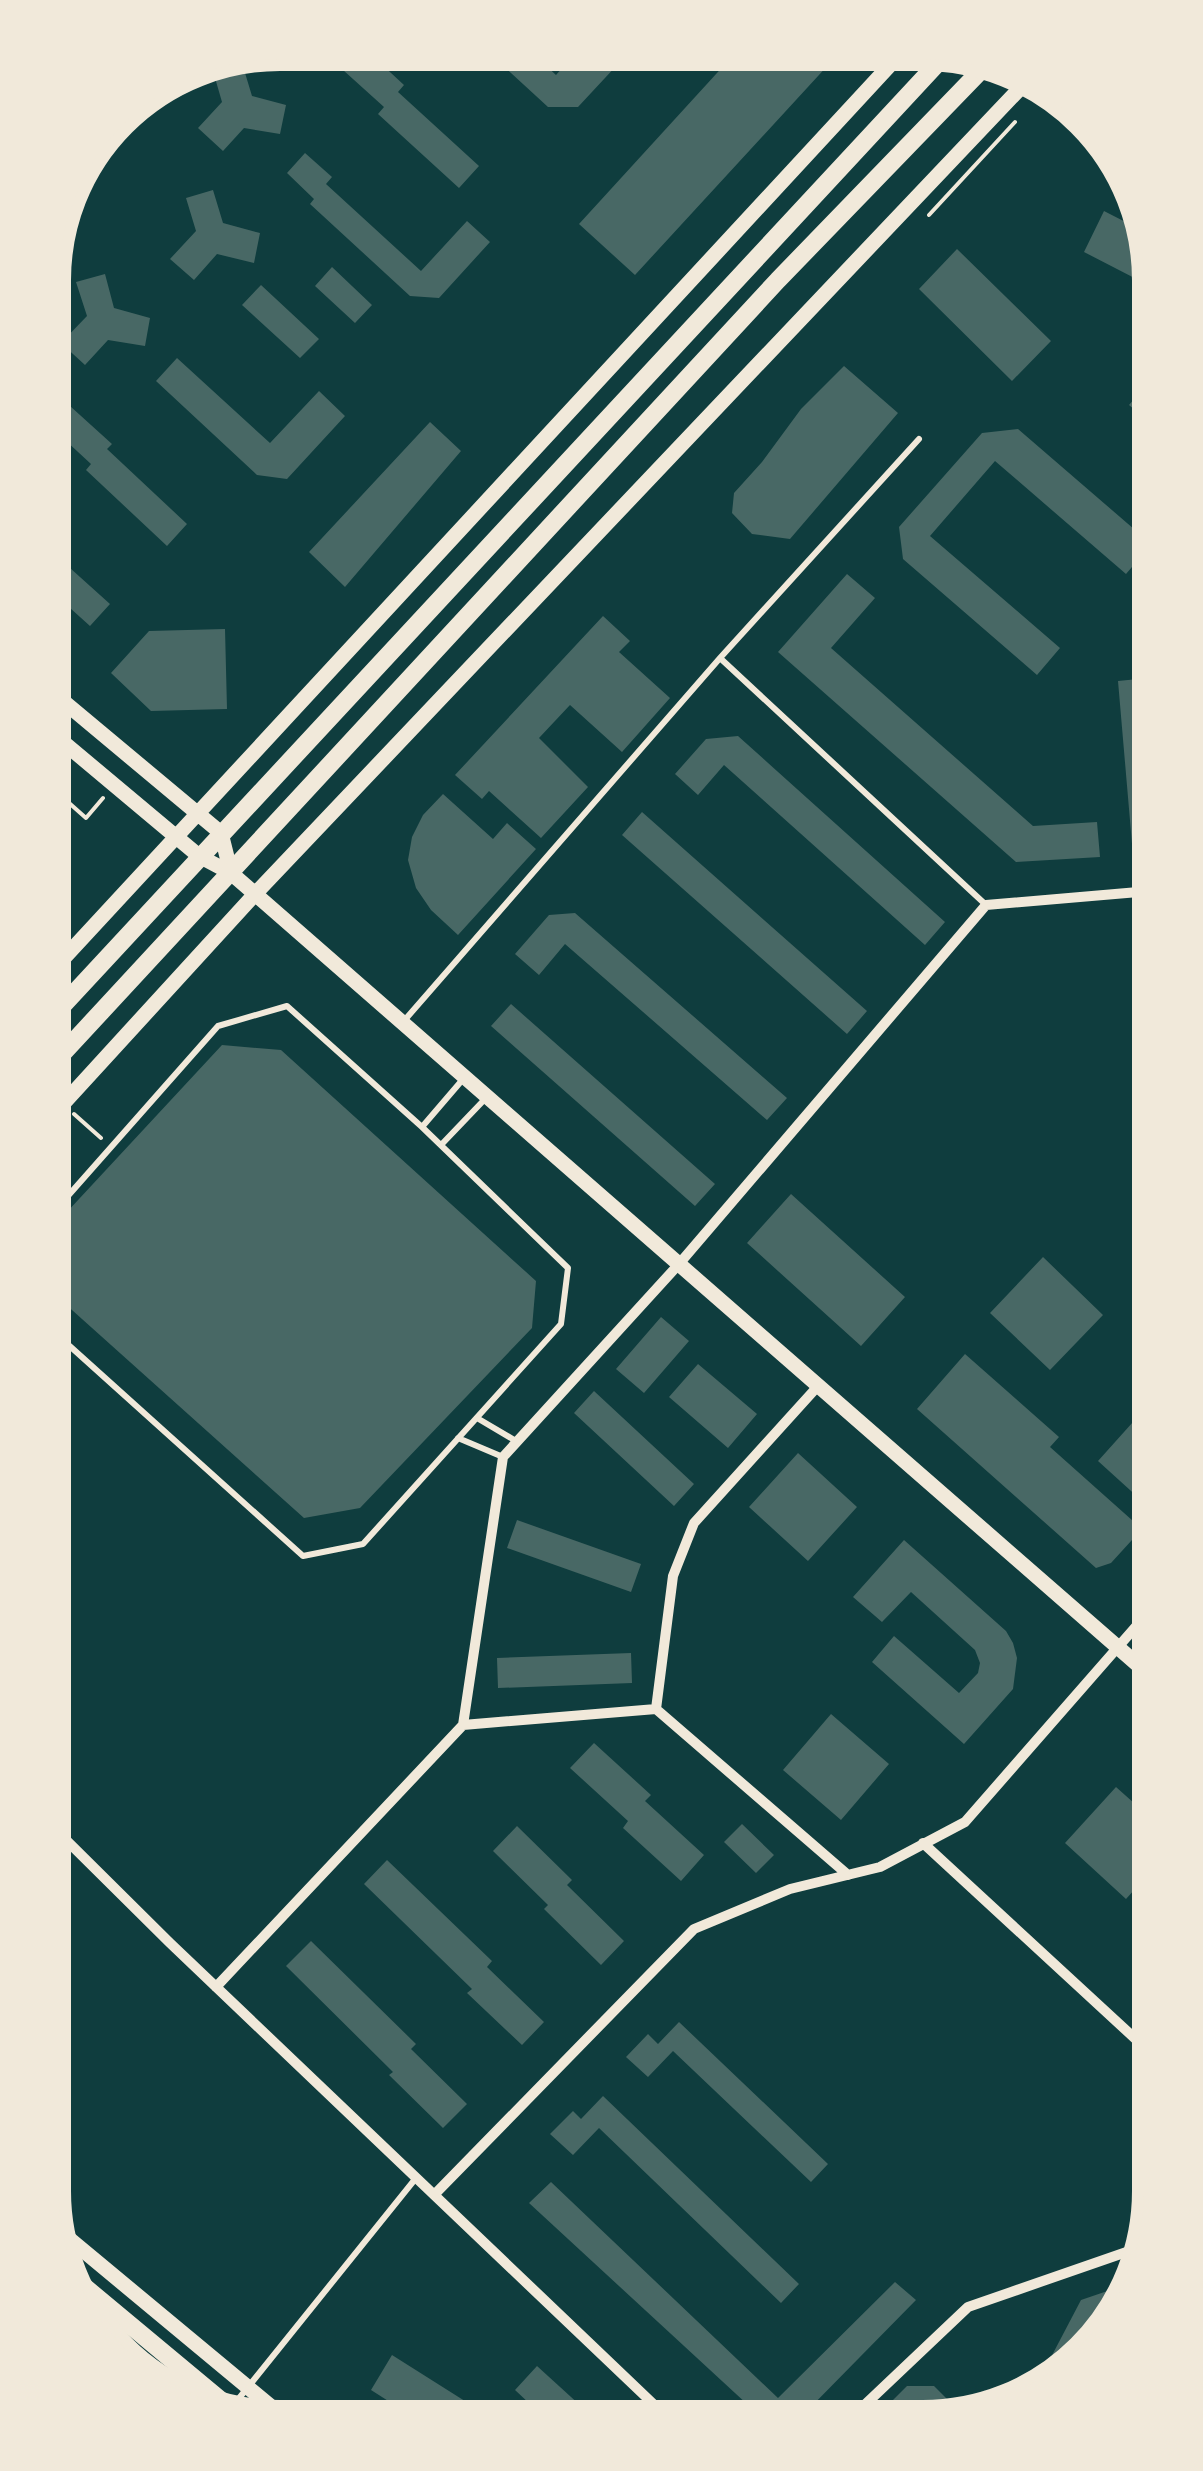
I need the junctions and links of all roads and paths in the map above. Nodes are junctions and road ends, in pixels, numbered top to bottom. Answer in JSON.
{"nodes":[{"id":1,"x":891,"y":65,"type":"edge"},
{"id":2,"x":935,"y":66,"type":"edge"},
{"id":3,"x":979,"y":73,"type":"edge"},
{"id":4,"x":1020,"y":88,"type":"edge"},
{"id":5,"x":1015,"y":122,"type":"dead end"},
{"id":6,"x":929,"y":215,"type":"dead end"},
{"id":7,"x":919,"y":438,"type":"dead end"},
{"id":8,"x":720,"y":658,"type":"junction"},
{"id":9,"x":65,"y":704,"type":"edge"},
{"id":10,"x":65,"y":744,"type":"edge"},
{"id":11,"x":103,"y":798,"type":"dead end"},
{"id":12,"x":65,"y":799,"type":"edge"},
{"id":13,"x":198,"y":813,"type":"junction"},
{"id":14,"x":220,"y":833,"type":"junction"},
{"id":15,"x":176,"y":838,"type":"junction"},
{"id":16,"x":199,"y":856,"type":"junction"},
{"id":17,"x":231,"y":873,"type":"junction"},
{"id":18,"x":1138,"y":892,"type":"edge"},
{"id":19,"x":255,"y":894,"type":"junction"},
{"id":20,"x":986,"y":905,"type":"junction"},
{"id":21,"x":65,"y":957,"type":"edge"},
{"id":22,"x":65,"y":1003,"type":"edge"},
{"id":23,"x":402,"y":1022,"type":"junction"},
{"id":24,"x":65,"y":1051,"type":"edge"},
{"id":25,"x":465,"y":1078,"type":"junction"},
{"id":26,"x":487,"y":1097,"type":"junction"},
{"id":27,"x":65,"y":1102,"type":"edge"},
{"id":28,"x":65,"y":1115,"type":"edge"},
{"id":29,"x":422,"y":1127,"type":"junction"},
{"id":30,"x":441,"y":1145,"type":"junction"},
{"id":31,"x":111,"y":1148,"type":"junction"},
{"id":32,"x":65,"y":1199,"type":"edge"},
{"id":33,"x":679,"y":1264,"type":"junction"},
{"id":34,"x":65,"y":1342,"type":"edge"},
{"id":35,"x":818,"y":1386,"type":"junction"},
{"id":36,"x":476,"y":1418,"type":"junction"},
{"id":37,"x":458,"y":1438,"type":"junction"},
{"id":38,"x":517,"y":1442,"type":"junction"},
{"id":39,"x":503,"y":1456,"type":"junction"},
{"id":40,"x":1138,"y":1625,"type":"edge"},
{"id":41,"x":1118,"y":1648,"type":"junction"},
{"id":42,"x":1138,"y":1665,"type":"edge"},
{"id":43,"x":656,"y":1709,"type":"junction"},
{"id":44,"x":463,"y":1725,"type":"junction"},
{"id":45,"x":65,"y":1839,"type":"edge"},
{"id":46,"x":924,"y":1844,"type":"junction"},
{"id":47,"x":848,"y":1874,"type":"junction"},
{"id":48,"x":216,"y":1987,"type":"junction"},
{"id":49,"x":1138,"y":2041,"type":"edge"},
{"id":50,"x":416,"y":2178,"type":"junction"},
{"id":51,"x":434,"y":2195,"type":"junction"},
{"id":52,"x":71,"y":2239,"type":"edge"},
{"id":53,"x":1129,"y":2251,"type":"edge"},
{"id":54,"x":90,"y":2292,"type":"edge"},
{"id":55,"x":248,"y":2387,"type":"junction"},
{"id":56,"x":216,"y":2396,"type":"edge"},
{"id":57,"x":242,"y":2403,"type":"edge"},
{"id":58,"x":270,"y":2405,"type":"edge"},
{"id":59,"x":655,"y":2406,"type":"edge"},
{"id":60,"x":864,"y":2406,"type":"edge"}],
"edges":[{"from":1,"to":13,"type":"street"},
{"from":2,"to":14,"type":"main road"},
{"from":3,"to":17,"type":"main road"},
{"from":4,"to":19,"type":"street"},
{"from":5,"to":6,"type":"path"},
{"from":7,"to":8,"type":"lane"},
{"from":8,"to":20,"type":"lane"},
{"from":8,"to":23,"type":"lane"},
{"from":9,"to":13,"type":"street"},
{"from":10,"to":15,"type":"street"},
{"from":11,"to":12,"type":"path"},
{"from":13,"to":14,"type":"street"},
{"from":13,"to":15,"type":"street"},
{"from":14,"to":16,"type":"main road"},
{"from":14,"to":17,"type":"street"},
{"from":15,"to":16,"type":"street"},
{"from":15,"to":21,"type":"street"},
{"from":16,"to":17,"type":"street"},
{"from":16,"to":22,"type":"main road"},
{"from":17,"to":19,"type":"street"},
{"from":17,"to":24,"type":"main road"},
{"from":18,"to":20,"type":"street"},
{"from":19,"to":23,"type":"street"},
{"from":19,"to":27,"type":"street"},
{"from":20,"to":33,"type":"street"},
{"from":23,"to":25,"type":"street"},
{"from":25,"to":26,"type":"street"},
{"from":25,"to":29,"type":"lane"},
{"from":26,"to":30,"type":"lane"},
{"from":26,"to":33,"type":"street"},
{"from":28,"to":31,"type":"path"},
{"from":29,"to":30,"type":"lane"},
{"from":29,"to":31,"type":"lane"},
{"from":30,"to":36,"type":"lane"},
{"from":31,"to":32,"type":"lane"},
{"from":33,"to":35,"type":"street"},
{"from":33,"to":38,"type":"street"},
{"from":34,"to":37,"type":"lane"},
{"from":35,"to":41,"type":"street"},
{"from":35,"to":43,"type":"street"},
{"from":36,"to":37,"type":"lane"},
{"from":36,"to":38,"type":"lane"},
{"from":37,"to":39,"type":"lane"},
{"from":38,"to":39,"type":"street"},
{"from":39,"to":44,"type":"street"},
{"from":40,"to":41,"type":"street"},
{"from":41,"to":42,"type":"street"},
{"from":41,"to":46,"type":"street"},
{"from":43,"to":44,"type":"street"},
{"from":43,"to":47,"type":"street"},
{"from":44,"to":48,"type":"street"},
{"from":45,"to":48,"type":"street"},
{"from":46,"to":47,"type":"street"},
{"from":46,"to":49,"type":"street"},
{"from":47,"to":51,"type":"street"},
{"from":48,"to":50,"type":"street"},
{"from":50,"to":51,"type":"street"},
{"from":50,"to":55,"type":"lane"},
{"from":51,"to":59,"type":"street"},
{"from":52,"to":55,"type":"street"},
{"from":53,"to":60,"type":"street"},
{"from":54,"to":56,"type":"main road"},
{"from":55,"to":57,"type":"lane"},
{"from":55,"to":58,"type":"street"}]}
